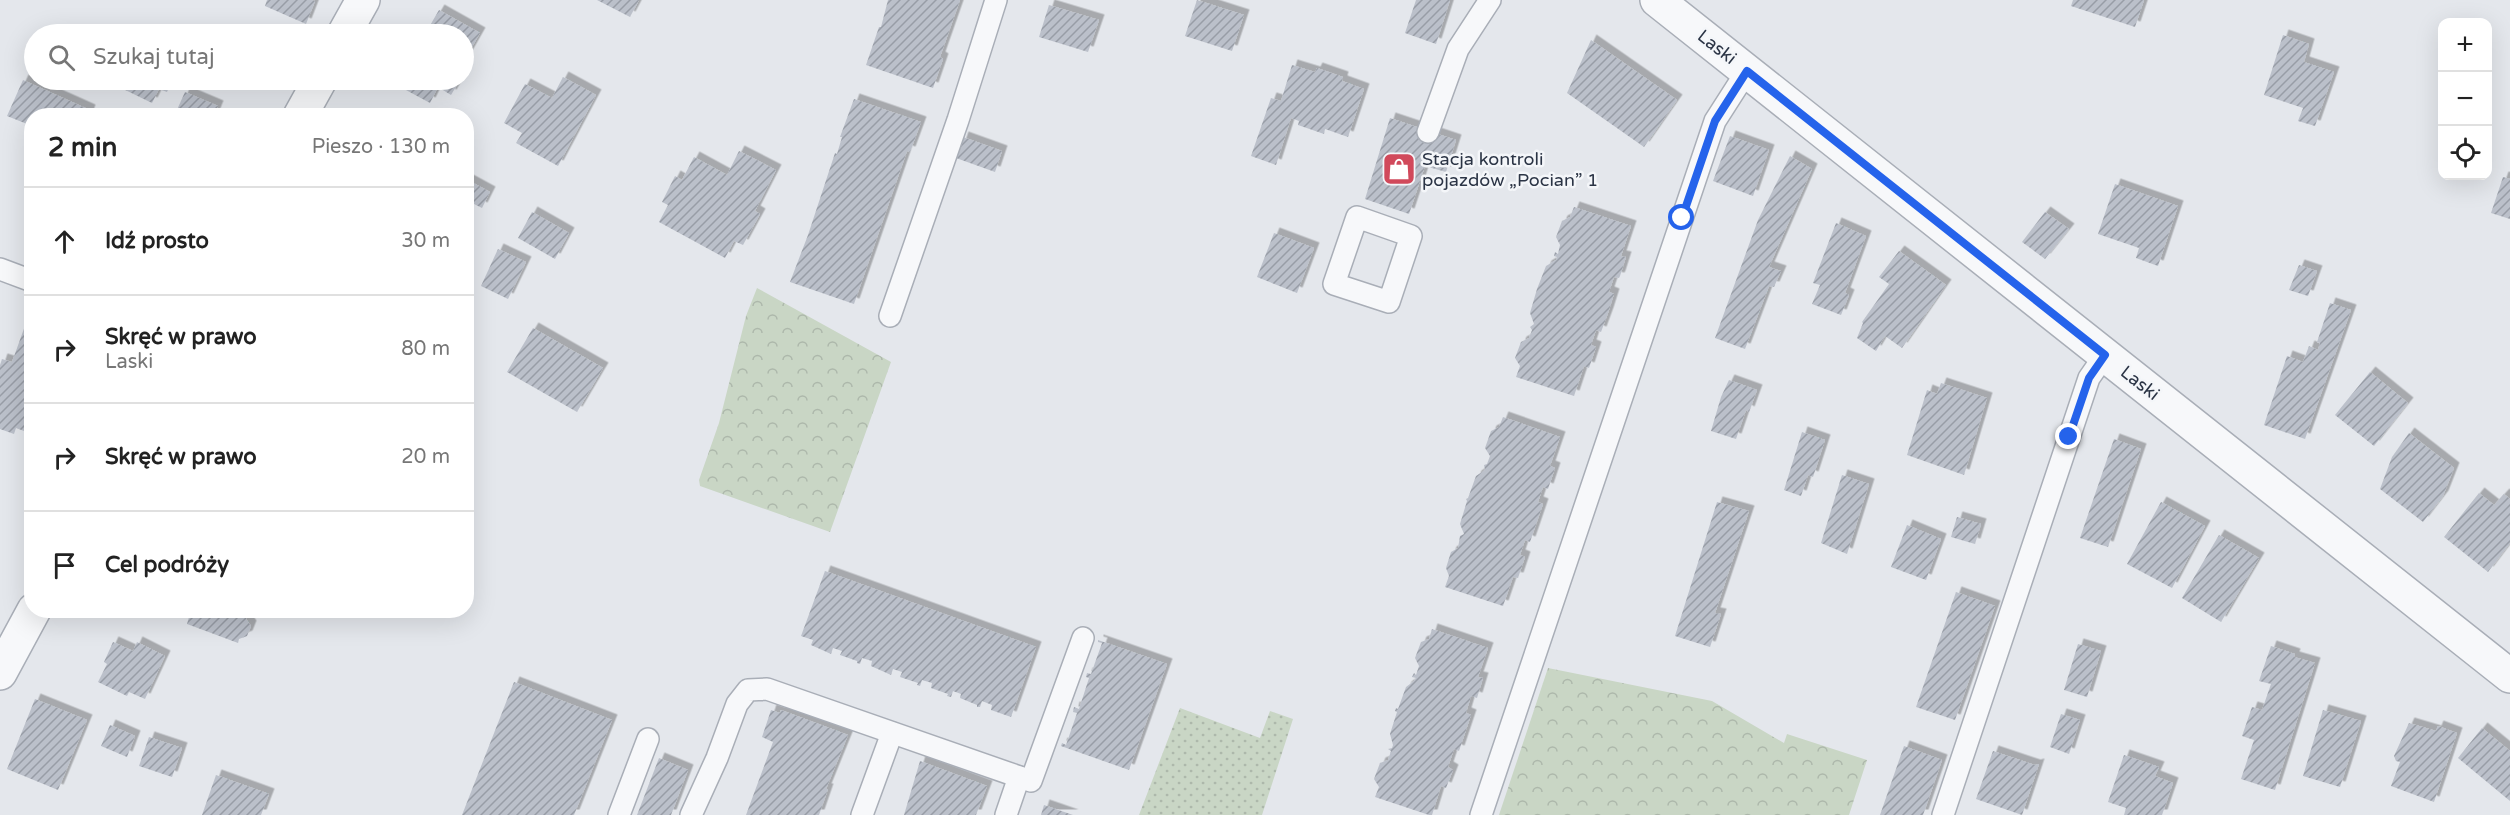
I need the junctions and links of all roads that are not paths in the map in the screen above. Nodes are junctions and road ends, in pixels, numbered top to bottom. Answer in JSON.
{"nodes":[{"id":1,"x":363,"y":0,"type":"edge"},
{"id":2,"x":996,"y":0,"type":"edge"},
{"id":3,"x":1490,"y":0,"type":"edge"},
{"id":4,"x":1658,"y":0,"type":"edge"},
{"id":5,"x":350,"y":24,"type":"edge"},
{"id":6,"x":1747,"y":71,"type":"junction"},
{"id":7,"x":314,"y":90,"type":"edge"},
{"id":8,"x":304,"y":108,"type":"edge"},
{"id":9,"x":1428,"y":132,"type":"dead end"},
{"id":10,"x":0,"y":269,"type":"edge"},
{"id":11,"x":24,"y":278,"type":"edge"},
{"id":12,"x":890,"y":316,"type":"dead end"},
{"id":13,"x":2105,"y":355,"type":"junction"},
{"id":14,"x":30,"y":618,"type":"edge"},
{"id":15,"x":1083,"y":638,"type":"dead end"},
{"id":16,"x":0,"y":673,"type":"edge"},
{"id":17,"x":2510,"y":676,"type":"edge"},
{"id":18,"x":892,"y":732,"type":"junction"},
{"id":19,"x":648,"y":739,"type":"dead end"},
{"id":20,"x":1019,"y":777,"type":"junction"},
{"id":21,"x":619,"y":815,"type":"edge"},
{"id":22,"x":691,"y":815,"type":"edge"},
{"id":23,"x":862,"y":815,"type":"edge"},
{"id":24,"x":1006,"y":815,"type":"edge"},
{"id":25,"x":1480,"y":815,"type":"edge"},
{"id":26,"x":1943,"y":815,"type":"edge"}],
"edges":[{"from":1,"to":5,"type":"street"},
{"from":2,"to":12,"type":"lane"},
{"from":3,"to":9,"type":"lane"},
{"from":4,"to":6,"type":"street","name":"Laski"},
{"from":6,"to":13,"type":"street","name":"Laski"},
{"from":6,"to":25,"type":"lane"},
{"from":7,"to":8,"type":"street"},
{"from":10,"to":11,"type":"lane"},
{"from":13,"to":17,"type":"street","name":"Laski"},
{"from":13,"to":26,"type":"lane"},
{"from":14,"to":16,"type":"street"},
{"from":15,"to":20,"type":"lane"},
{"from":18,"to":20,"type":"lane"},
{"from":18,"to":22,"type":"lane"},
{"from":18,"to":23,"type":"lane"},
{"from":19,"to":21,"type":"lane"},
{"from":20,"to":24,"type":"lane"}]}
